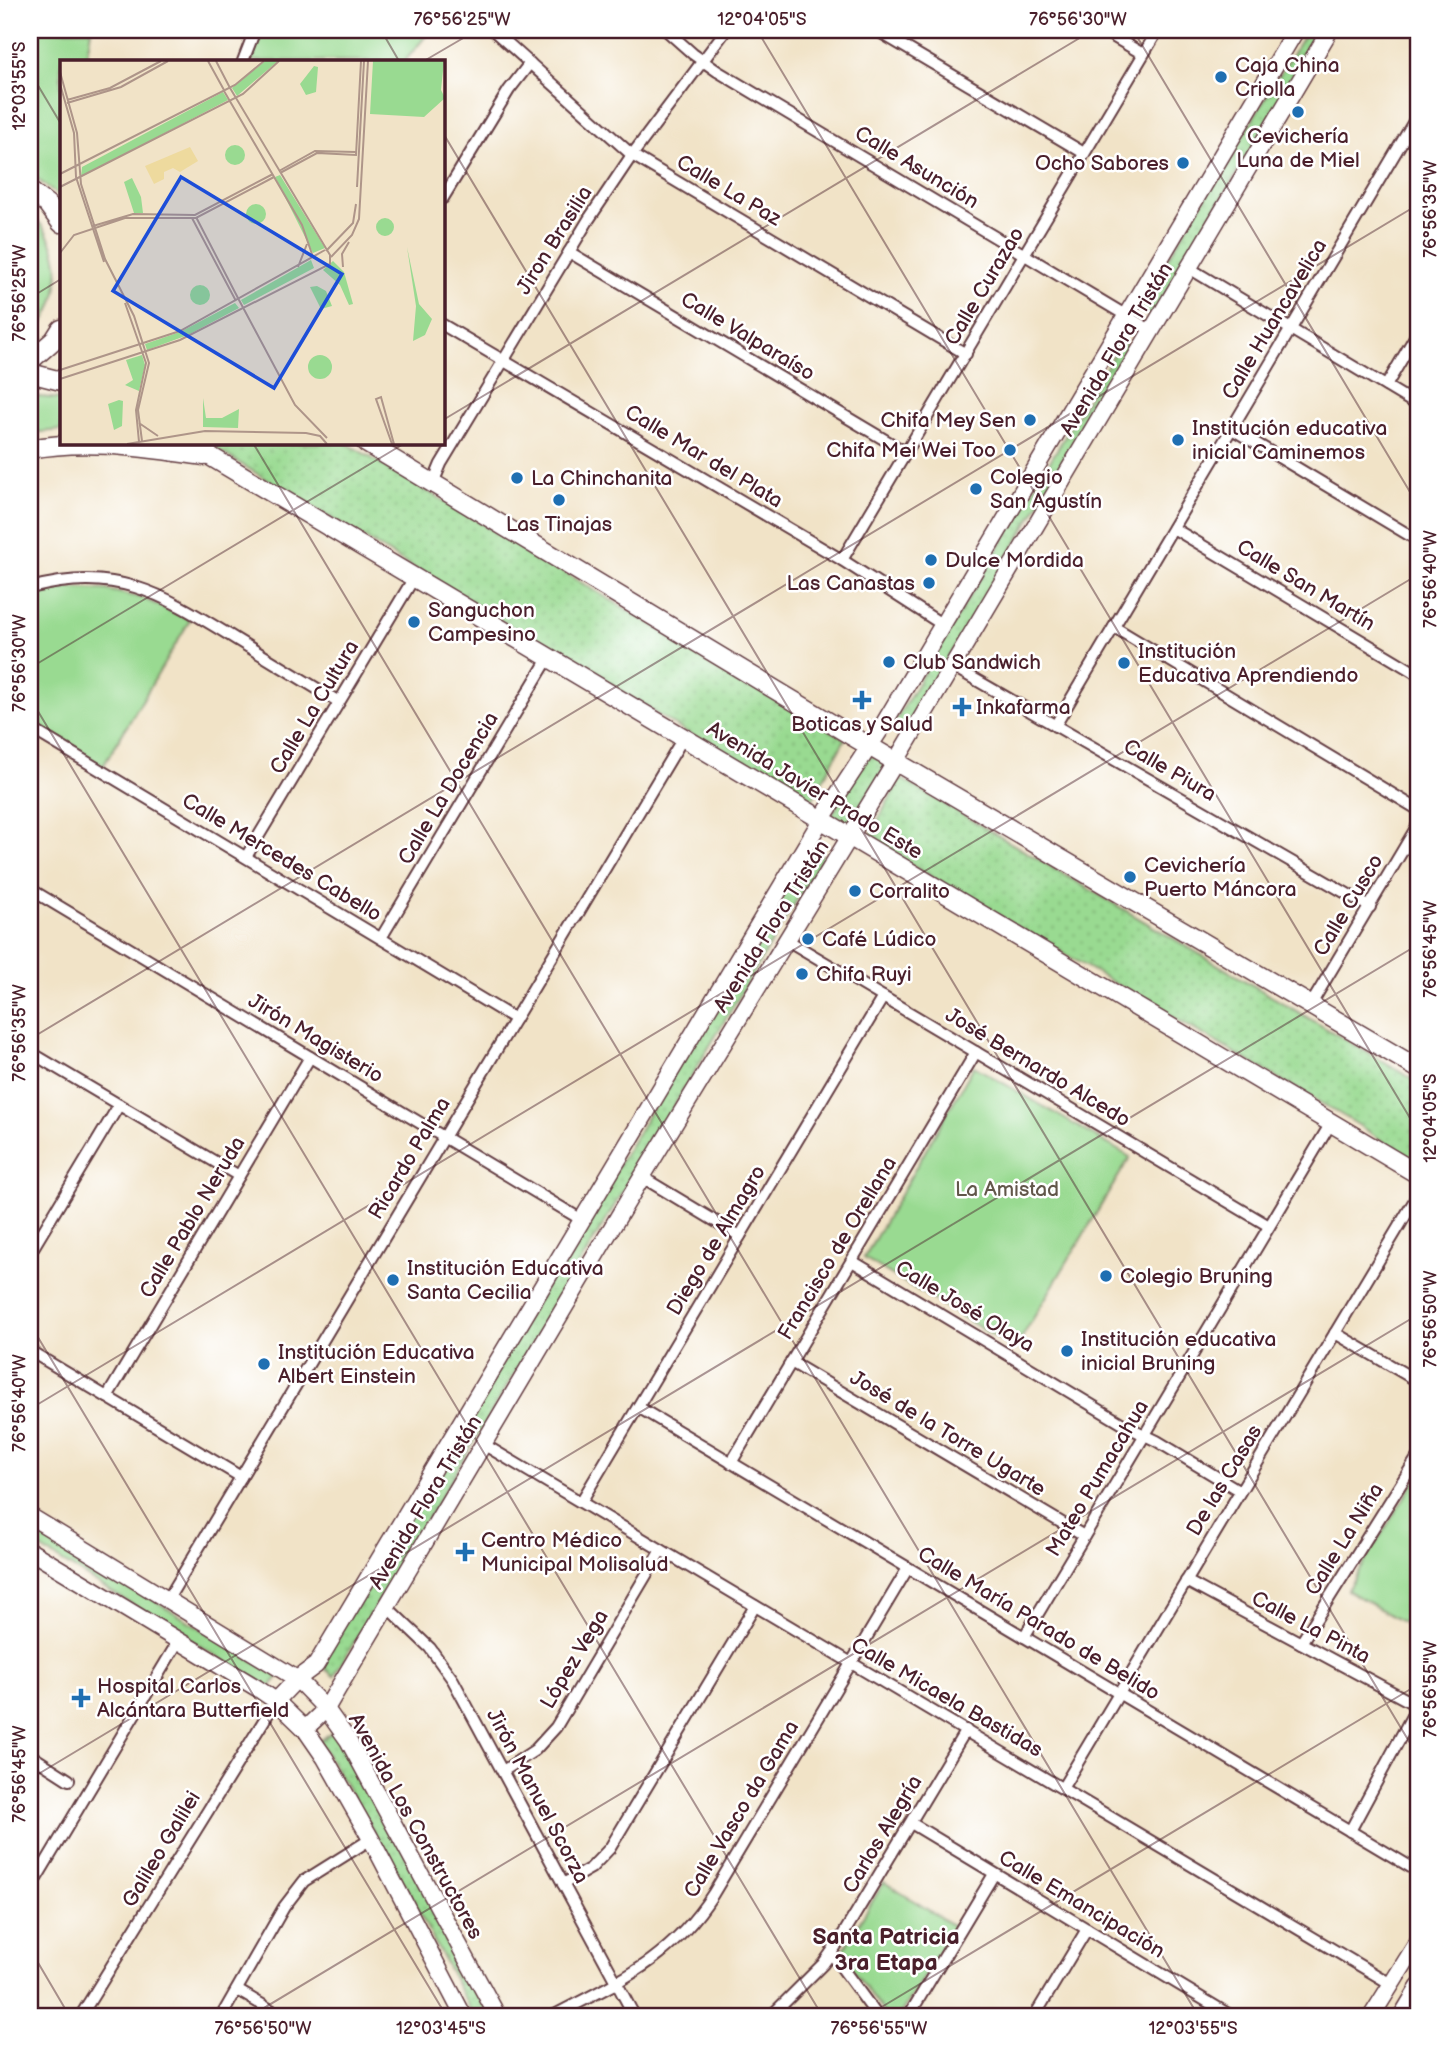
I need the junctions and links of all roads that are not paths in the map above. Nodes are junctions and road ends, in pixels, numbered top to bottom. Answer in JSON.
{"nodes":[{"id":1,"x":255,"y":30,"type":"edge"},
{"id":2,"x":494,"y":30,"type":"edge"},
{"id":3,"x":667,"y":30,"type":"edge"},
{"id":4,"x":726,"y":30,"type":"edge"},
{"id":5,"x":876,"y":30,"type":"edge"},
{"id":6,"x":1102,"y":30,"type":"edge"},
{"id":7,"x":1157,"y":30,"type":"edge"},
{"id":8,"x":1296,"y":30,"type":"edge"},
{"id":9,"x":1329,"y":30,"type":"edge"},
{"id":10,"x":1143,"y":54,"type":"junction"},
{"id":11,"x":243,"y":60,"type":"edge"},
{"id":12,"x":702,"y":62,"type":"junction"},
{"id":13,"x":530,"y":63,"type":"junction"},
{"id":14,"x":1419,"y":113,"type":"edge"},
{"id":15,"x":1084,"y":153,"type":"junction"},
{"id":16,"x":632,"y":155,"type":"junction"},
{"id":17,"x":30,"y":191,"type":"edge"},
{"id":18,"x":444,"y":196,"type":"edge"},
{"id":19,"x":60,"y":222,"type":"edge"},
{"id":20,"x":569,"y":252,"type":"junction"},
{"id":21,"x":1025,"y":254,"type":"junction"},
{"id":22,"x":1189,"y":268,"type":"junction"},
{"id":23,"x":1127,"y":315,"type":"junction"},
{"id":24,"x":444,"y":326,"type":"edge"},
{"id":25,"x":60,"y":330,"type":"edge"},
{"id":26,"x":1290,"y":330,"type":"junction"},
{"id":27,"x":1419,"y":330,"type":"edge"},
{"id":28,"x":1152,"y":331,"type":"junction"},
{"id":29,"x":966,"y":354,"type":"junction"},
{"id":30,"x":504,"y":360,"type":"junction"},
{"id":31,"x":30,"y":361,"type":"edge"},
{"id":32,"x":30,"y":373,"type":"edge"},
{"id":33,"x":60,"y":381,"type":"edge"},
{"id":34,"x":1386,"y":386,"type":"junction"},
{"id":35,"x":1419,"y":406,"type":"edge"},
{"id":36,"x":1232,"y":429,"type":"junction"},
{"id":37,"x":62,"y":444,"type":"edge"},
{"id":38,"x":87,"y":444,"type":"edge"},
{"id":39,"x":190,"y":444,"type":"edge"},
{"id":40,"x":368,"y":444,"type":"edge"},
{"id":41,"x":30,"y":449,"type":"edge"},
{"id":42,"x":907,"y":453,"type":"junction"},
{"id":43,"x":215,"y":457,"type":"junction"},
{"id":44,"x":433,"y":483,"type":"junction"},
{"id":45,"x":1173,"y":528,"type":"junction"},
{"id":46,"x":1419,"y":541,"type":"edge"},
{"id":47,"x":842,"y":560,"type":"junction"},
{"id":48,"x":415,"y":576,"type":"junction"},
{"id":49,"x":30,"y":588,"type":"edge"},
{"id":50,"x":943,"y":625,"type":"junction"},
{"id":51,"x":1114,"y":627,"type":"junction"},
{"id":52,"x":549,"y":657,"type":"junction"},
{"id":53,"x":952,"y":666,"type":"junction"},
{"id":54,"x":1419,"y":675,"type":"edge"},
{"id":55,"x":340,"y":702,"type":"junction"},
{"id":56,"x":1055,"y":726,"type":"junction"},
{"id":57,"x":30,"y":727,"type":"edge"},
{"id":58,"x":683,"y":738,"type":"junction"},
{"id":59,"x":869,"y":746,"type":"junction"},
{"id":60,"x":895,"y":761,"type":"junction"},
{"id":61,"x":1419,"y":810,"type":"edge"},
{"id":62,"x":821,"y":820,"type":"junction"},
{"id":63,"x":1419,"y":823,"type":"edge"},
{"id":64,"x":850,"y":837,"type":"junction"},
{"id":65,"x":246,"y":857,"type":"junction"},
{"id":66,"x":30,"y":890,"type":"edge"},
{"id":67,"x":1370,"y":907,"type":"junction"},
{"id":68,"x":381,"y":939,"type":"junction"},
{"id":69,"x":787,"y":940,"type":"junction"},
{"id":70,"x":883,"y":997,"type":"junction"},
{"id":71,"x":1310,"y":1006,"type":"junction"},
{"id":72,"x":515,"y":1019,"type":"junction"},
{"id":73,"x":30,"y":1052,"type":"edge"},
{"id":74,"x":976,"y":1052,"type":"junction"},
{"id":75,"x":310,"y":1057,"type":"junction"},
{"id":76,"x":1419,"y":1069,"type":"edge"},
{"id":77,"x":119,"y":1105,"type":"junction"},
{"id":78,"x":1331,"y":1123,"type":"junction"},
{"id":79,"x":444,"y":1137,"type":"junction"},
{"id":80,"x":1419,"y":1175,"type":"edge"},
{"id":81,"x":239,"y":1176,"type":"junction"},
{"id":82,"x":642,"y":1177,"type":"junction"},
{"id":83,"x":1419,"y":1193,"type":"edge"},
{"id":84,"x":582,"y":1220,"type":"junction"},
{"id":85,"x":1269,"y":1226,"type":"junction"},
{"id":86,"x":740,"y":1236,"type":"junction"},
{"id":87,"x":30,"y":1253,"type":"edge"},
{"id":88,"x":852,"y":1261,"type":"junction"},
{"id":89,"x":1335,"y":1333,"type":"junction"},
{"id":90,"x":30,"y":1351,"type":"edge"},
{"id":91,"x":791,"y":1362,"type":"junction"},
{"id":92,"x":1419,"y":1382,"type":"edge"},
{"id":93,"x":107,"y":1397,"type":"junction"},
{"id":94,"x":638,"y":1407,"type":"junction"},
{"id":95,"x":1145,"y":1435,"type":"junction"},
{"id":96,"x":483,"y":1444,"type":"junction"},
{"id":97,"x":1419,"y":1455,"type":"edge"},
{"id":98,"x":731,"y":1463,"type":"junction"},
{"id":99,"x":241,"y":1477,"type":"junction"},
{"id":100,"x":1240,"y":1491,"type":"junction"},
{"id":101,"x":582,"y":1502,"type":"junction"},
{"id":102,"x":30,"y":1516,"type":"edge"},
{"id":103,"x":1084,"y":1536,"type":"junction"},
{"id":104,"x":662,"y":1550,"type":"junction"},
{"id":105,"x":30,"y":1551,"type":"edge"},
{"id":106,"x":908,"y":1568,"type":"junction"},
{"id":107,"x":1186,"y":1581,"type":"junction"},
{"id":108,"x":168,"y":1599,"type":"junction"},
{"id":109,"x":754,"y":1606,"type":"junction"},
{"id":110,"x":387,"y":1607,"type":"junction"},
{"id":111,"x":1024,"y":1637,"type":"junction"},
{"id":112,"x":179,"y":1640,"type":"junction"},
{"id":113,"x":1301,"y":1643,"type":"junction"},
{"id":114,"x":852,"y":1663,"type":"junction"},
{"id":115,"x":297,"y":1679,"type":"junction"},
{"id":116,"x":1119,"y":1693,"type":"junction"},
{"id":117,"x":276,"y":1701,"type":"junction"},
{"id":118,"x":1418,"y":1705,"type":"edge"},
{"id":119,"x":326,"y":1709,"type":"junction"},
{"id":120,"x":305,"y":1729,"type":"junction"},
{"id":121,"x":966,"y":1730,"type":"junction"},
{"id":122,"x":30,"y":1755,"type":"edge"},
{"id":123,"x":503,"y":1771,"type":"junction"},
{"id":124,"x":69,"y":1780,"type":"dead end"},
{"id":125,"x":1063,"y":1787,"type":"junction"},
{"id":126,"x":911,"y":1824,"type":"junction"},
{"id":127,"x":1350,"y":1831,"type":"junction"},
{"id":128,"x":371,"y":1839,"type":"junction"},
{"id":129,"x":1419,"y":1872,"type":"edge"},
{"id":130,"x":994,"y":1874,"type":"junction"},
{"id":131,"x":563,"y":1884,"type":"junction"},
{"id":132,"x":30,"y":1889,"type":"edge"},
{"id":133,"x":1087,"y":1929,"type":"junction"},
{"id":134,"x":1419,"y":1940,"type":"edge"},
{"id":135,"x":831,"y":1953,"type":"junction"},
{"id":136,"x":616,"y":1983,"type":"junction"},
{"id":137,"x":1391,"y":1984,"type":"junction"},
{"id":138,"x":1419,"y":1987,"type":"edge"},
{"id":139,"x":237,"y":1990,"type":"junction"},
{"id":140,"x":80,"y":2017,"type":"edge"},
{"id":141,"x":221,"y":2017,"type":"edge"},
{"id":142,"x":284,"y":2017,"type":"edge"},
{"id":143,"x":464,"y":2017,"type":"edge"},
{"id":144,"x":498,"y":2017,"type":"edge"},
{"id":145,"x":551,"y":2017,"type":"edge"},
{"id":146,"x":635,"y":2017,"type":"edge"},
{"id":147,"x":771,"y":2017,"type":"edge"},
{"id":148,"x":878,"y":2017,"type":"edge"},
{"id":149,"x":908,"y":2017,"type":"edge"},
{"id":150,"x":1034,"y":2017,"type":"edge"},
{"id":151,"x":1233,"y":2017,"type":"edge"},
{"id":152,"x":1371,"y":2017,"type":"edge"},
{"id":153,"x":1401,"y":2017,"type":"edge"}],
"edges":[{"from":1,"to":11,"type":"street"},
{"from":2,"to":13,"type":"street","name":"Calle La Paz"},
{"from":3,"to":12,"type":"street","name":"Calle Asunción"},
{"from":4,"to":12,"type":"street","name":"Jiron Brasilia"},
{"from":5,"to":15,"type":"street"},
{"from":6,"to":10,"type":"street"},
{"from":7,"to":10,"type":"street","name":"Calle Curazao"},
{"from":8,"to":23,"type":"street","name":"Avenida Flora Tristán"},
{"from":9,"to":22,"type":"street","name":"Avenida Flora Tristán"},
{"from":10,"to":15,"type":"street","name":"Calle Curazao"},
{"from":12,"to":16,"type":"street","name":"Jiron Brasilia"},
{"from":12,"to":21,"type":"street","name":"Calle Asunción"},
{"from":13,"to":16,"type":"street","name":"Calle La Paz"},
{"from":13,"to":18,"type":"street"},
{"from":14,"to":26,"type":"street","name":"Calle Huancavelica"},
{"from":15,"to":21,"type":"street","name":"Calle Curazao"},
{"from":16,"to":20,"type":"street","name":"Jiron Brasilia"},
{"from":16,"to":29,"type":"street","name":"Calle La Paz"},
{"from":17,"to":19,"type":"main road"},
{"from":20,"to":30,"type":"street","name":"Jiron Brasilia"},
{"from":20,"to":42,"type":"street","name":"Calle Valparaíso"},
{"from":21,"to":23,"type":"street","name":"Calle Asunción"},
{"from":21,"to":29,"type":"street","name":"Calle Curazao"},
{"from":22,"to":26,"type":"street"},
{"from":22,"to":28,"type":"street","name":"Avenida Flora Tristán"},
{"from":23,"to":28,"type":"street","name":"Calle Asunción"},
{"from":23,"to":50,"type":"street","name":"Avenida Flora Tristán"},
{"from":24,"to":30,"type":"street","name":"Calle Mar del Plata"},
{"from":25,"to":31,"type":"main road"},
{"from":26,"to":34,"type":"street"},
{"from":26,"to":36,"type":"street","name":"Calle Huancavelica"},
{"from":27,"to":34,"type":"street"},
{"from":28,"to":53,"type":"street","name":"Avenida Flora Tristán"},
{"from":29,"to":42,"type":"street","name":"Calle Curazao"},
{"from":30,"to":44,"type":"street","name":"Jiron Brasilia"},
{"from":30,"to":47,"type":"street","name":"Calle Mar del Plata"},
{"from":32,"to":33,"type":"main road"},
{"from":34,"to":35,"type":"street"},
{"from":36,"to":45,"type":"street","name":"Calle Huancavelica"},
{"from":36,"to":46,"type":"street"},
{"from":37,"to":41,"type":"main road"},
{"from":38,"to":43,"type":"main road"},
{"from":39,"to":43,"type":"main road","name":"Avenida Javier Prado Este"},
{"from":40,"to":44,"type":"main road"},
{"from":42,"to":47,"type":"street","name":"Calle Curazao"},
{"from":43,"to":48,"type":"main road","name":"Avenida Javier Prado Este"},
{"from":44,"to":59,"type":"main road"},
{"from":45,"to":51,"type":"street","name":"Calle Huancavelica"},
{"from":45,"to":54,"type":"street","name":"Calle San Martín"},
{"from":47,"to":50,"type":"street","name":"Calle Mar del Plata"},
{"from":48,"to":52,"type":"main road","name":"Avenida Javier Prado Este"},
{"from":48,"to":55,"type":"street","name":"Calle La Cultura"},
{"from":49,"to":55,"type":"street"},
{"from":50,"to":59,"type":"street","name":"Avenida Flora Tristán"},
{"from":51,"to":56,"type":"street","name":"Calle Huancavelica"},
{"from":51,"to":61,"type":"street"},
{"from":52,"to":58,"type":"main road","name":"Avenida Javier Prado Este"},
{"from":52,"to":68,"type":"street","name":"Calle La Docencia"},
{"from":53,"to":56,"type":"street","name":"Calle Piura"},
{"from":53,"to":60,"type":"street","name":"Avenida Flora Tristán"},
{"from":55,"to":65,"type":"street","name":"Calle La Cultura"},
{"from":56,"to":67,"type":"street","name":"Calle Piura"},
{"from":57,"to":65,"type":"street","name":"Calle Mercedes Cabello"},
{"from":58,"to":62,"type":"main road","name":"Avenida Javier Prado Este"},
{"from":58,"to":72,"type":"street","name":"Ricardo Palma"},
{"from":59,"to":60,"type":"main road"},
{"from":59,"to":62,"type":"street","name":"Avenida Flora Tristán"},
{"from":60,"to":64,"type":"street","name":"Avenida Flora Tristán"},
{"from":60,"to":71,"type":"main road"},
{"from":62,"to":64,"type":"main road","name":"Avenida Javier Prado Este"},
{"from":62,"to":84,"type":"street","name":"Avenida Flora Tristán"},
{"from":63,"to":67,"type":"street","name":"Calle Cusco"},
{"from":64,"to":69,"type":"street","name":"Avenida Flora Tristán"},
{"from":64,"to":78,"type":"main road","name":"Avenida Javier Prado Este"},
{"from":65,"to":68,"type":"street","name":"Calle Mercedes Cabello"},
{"from":66,"to":75,"type":"street","name":"Jirón Magisterio"},
{"from":67,"to":71,"type":"street","name":"Calle Cusco"},
{"from":68,"to":72,"type":"street","name":"Calle Mercedes Cabello"},
{"from":69,"to":70,"type":"street","name":"José Bernardo Alcedo"},
{"from":69,"to":82,"type":"street","name":"Avenida Flora Tristán"},
{"from":70,"to":74,"type":"street","name":"José Bernardo Alcedo"},
{"from":70,"to":86,"type":"street","name":"Diego de Almagro"},
{"from":71,"to":76,"type":"main road"},
{"from":72,"to":79,"type":"street","name":"Ricardo Palma"},
{"from":73,"to":77,"type":"street"},
{"from":74,"to":85,"type":"street","name":"José Bernardo Alcedo"},
{"from":74,"to":88,"type":"street","name":"Francisco de Orellana"},
{"from":75,"to":79,"type":"street","name":"Jirón Magisterio"},
{"from":75,"to":81,"type":"street","name":"Calle Pablo Neruda"},
{"from":77,"to":81,"type":"street"},
{"from":77,"to":87,"type":"street"},
{"from":78,"to":80,"type":"main road","name":"Avenida Javier Prado Este"},
{"from":78,"to":85,"type":"street","name":"Mateo Pumacahua"},
{"from":79,"to":84,"type":"street","name":"Jirón Magisterio"},
{"from":79,"to":99,"type":"street","name":"Ricardo Palma"},
{"from":81,"to":93,"type":"street","name":"Calle Pablo Neruda"},
{"from":82,"to":86,"type":"street"},
{"from":82,"to":96,"type":"street","name":"Avenida Flora Tristán"},
{"from":83,"to":89,"type":"street","name":"De las Casas"},
{"from":84,"to":115,"type":"street","name":"Avenida Flora Tristán"},
{"from":85,"to":95,"type":"street","name":"Mateo Pumacahua"},
{"from":86,"to":94,"type":"street","name":"Diego de Almagro"},
{"from":88,"to":91,"type":"street","name":"Francisco de Orellana"},
{"from":88,"to":95,"type":"street","name":"Calle José Olaya"},
{"from":89,"to":92,"type":"street"},
{"from":89,"to":100,"type":"street","name":"De las Casas"},
{"from":90,"to":93,"type":"street"},
{"from":91,"to":98,"type":"street","name":"Francisco de Orellana"},
{"from":91,"to":103,"type":"street","name":"José de la Torre Ugarte"},
{"from":93,"to":99,"type":"street"},
{"from":94,"to":98,"type":"street","name":"Calle María Parado de Belido"},
{"from":94,"to":101,"type":"street","name":"Diego de Almagro"},
{"from":95,"to":100,"type":"street","name":"Calle José Olaya"},
{"from":95,"to":103,"type":"street","name":"Mateo Pumacahua"},
{"from":96,"to":101,"type":"street","name":"Calle Micaela Bastidas"},
{"from":96,"to":110,"type":"street","name":"Avenida Flora Tristán"},
{"from":97,"to":113,"type":"street","name":"Calle La Niña"},
{"from":98,"to":106,"type":"street","name":"Calle María Parado de Belido"},
{"from":99,"to":108,"type":"street","name":"Ricardo Palma"},
{"from":100,"to":107,"type":"street","name":"De las Casas"},
{"from":101,"to":104,"type":"street","name":"Calle Micaela Bastidas"},
{"from":102,"to":108,"type":"street","name":"Avenida Los Constructores"},
{"from":103,"to":111,"type":"street","name":"Mateo Pumacahua"},
{"from":104,"to":109,"type":"street","name":"Calle Micaela Bastidas"},
{"from":104,"to":123,"type":"street","name":"López Vega"},
{"from":105,"to":112,"type":"street"},
{"from":106,"to":111,"type":"street","name":"Calle María Parado de Belido"},
{"from":106,"to":114,"type":"street","name":"Calle Vasco da Gama"},
{"from":107,"to":113,"type":"street","name":"Calle La Pinta"},
{"from":107,"to":116,"type":"street","name":"De las Casas"},
{"from":108,"to":115,"type":"street","name":"Avenida Los Constructores"},
{"from":109,"to":114,"type":"street","name":"Calle Micaela Bastidas"},
{"from":109,"to":131,"type":"street"},
{"from":110,"to":119,"type":"street","name":"Avenida Flora Tristán"},
{"from":110,"to":123,"type":"street","name":"Jirón Manuel Scorza"},
{"from":111,"to":116,"type":"street","name":"Calle María Parado de Belido"},
{"from":112,"to":117,"type":"street"},
{"from":112,"to":132,"type":"street"},
{"from":113,"to":118,"type":"street","name":"Calle La Pinta"},
{"from":114,"to":121,"type":"street","name":"Calle Micaela Bastidas"},
{"from":114,"to":136,"type":"street","name":"Calle Vasco da Gama"},
{"from":115,"to":117,"type":"street","name":"Avenida Flora Tristán"},
{"from":115,"to":119,"type":"street","name":"Avenida Los Constructores"},
{"from":116,"to":125,"type":"street","name":"De las Casas"},
{"from":116,"to":127,"type":"street","name":"Calle María Parado de Belido"},
{"from":117,"to":120,"type":"street"},
{"from":117,"to":140,"type":"street","name":"Galileo Galilei"},
{"from":118,"to":127,"type":"street"},
{"from":119,"to":120,"type":"street","name":"Avenida Flora Tristán"},
{"from":119,"to":144,"type":"street","name":"Avenida Los Constructores"},
{"from":120,"to":128,"type":"street"},
{"from":121,"to":125,"type":"street","name":"Calle Micaela Bastidas"},
{"from":121,"to":126,"type":"street","name":"Carlos Alegría"},
{"from":122,"to":124,"type":"street"},
{"from":123,"to":131,"type":"street","name":"Jirón Manuel Scorza"},
{"from":125,"to":137,"type":"street","name":"Calle Micaela Bastidas"},
{"from":126,"to":130,"type":"street","name":"Calle Emancipación"},
{"from":126,"to":135,"type":"street","name":"Carlos Alegría"},
{"from":127,"to":129,"type":"street","name":"Calle María Parado de Belido"},
{"from":128,"to":139,"type":"street"},
{"from":128,"to":143,"type":"street"},
{"from":130,"to":133,"type":"street","name":"Calle Emancipación"},
{"from":130,"to":149,"type":"street"},
{"from":131,"to":136,"type":"street","name":"Jirón Manuel Scorza"},
{"from":133,"to":150,"type":"street"},
{"from":133,"to":151,"type":"street","name":"Calle Emancipación"},
{"from":134,"to":137,"type":"street"},
{"from":135,"to":147,"type":"street","name":"Carlos Alegría"},
{"from":135,"to":148,"type":"street"},
{"from":136,"to":145,"type":"street","name":"Calle Vasco da Gama"},
{"from":136,"to":146,"type":"street","name":"Jirón Manuel Scorza"},
{"from":137,"to":152,"type":"street"},
{"from":138,"to":153,"type":"street"},
{"from":139,"to":141,"type":"street"},
{"from":139,"to":142,"type":"street"}]}
